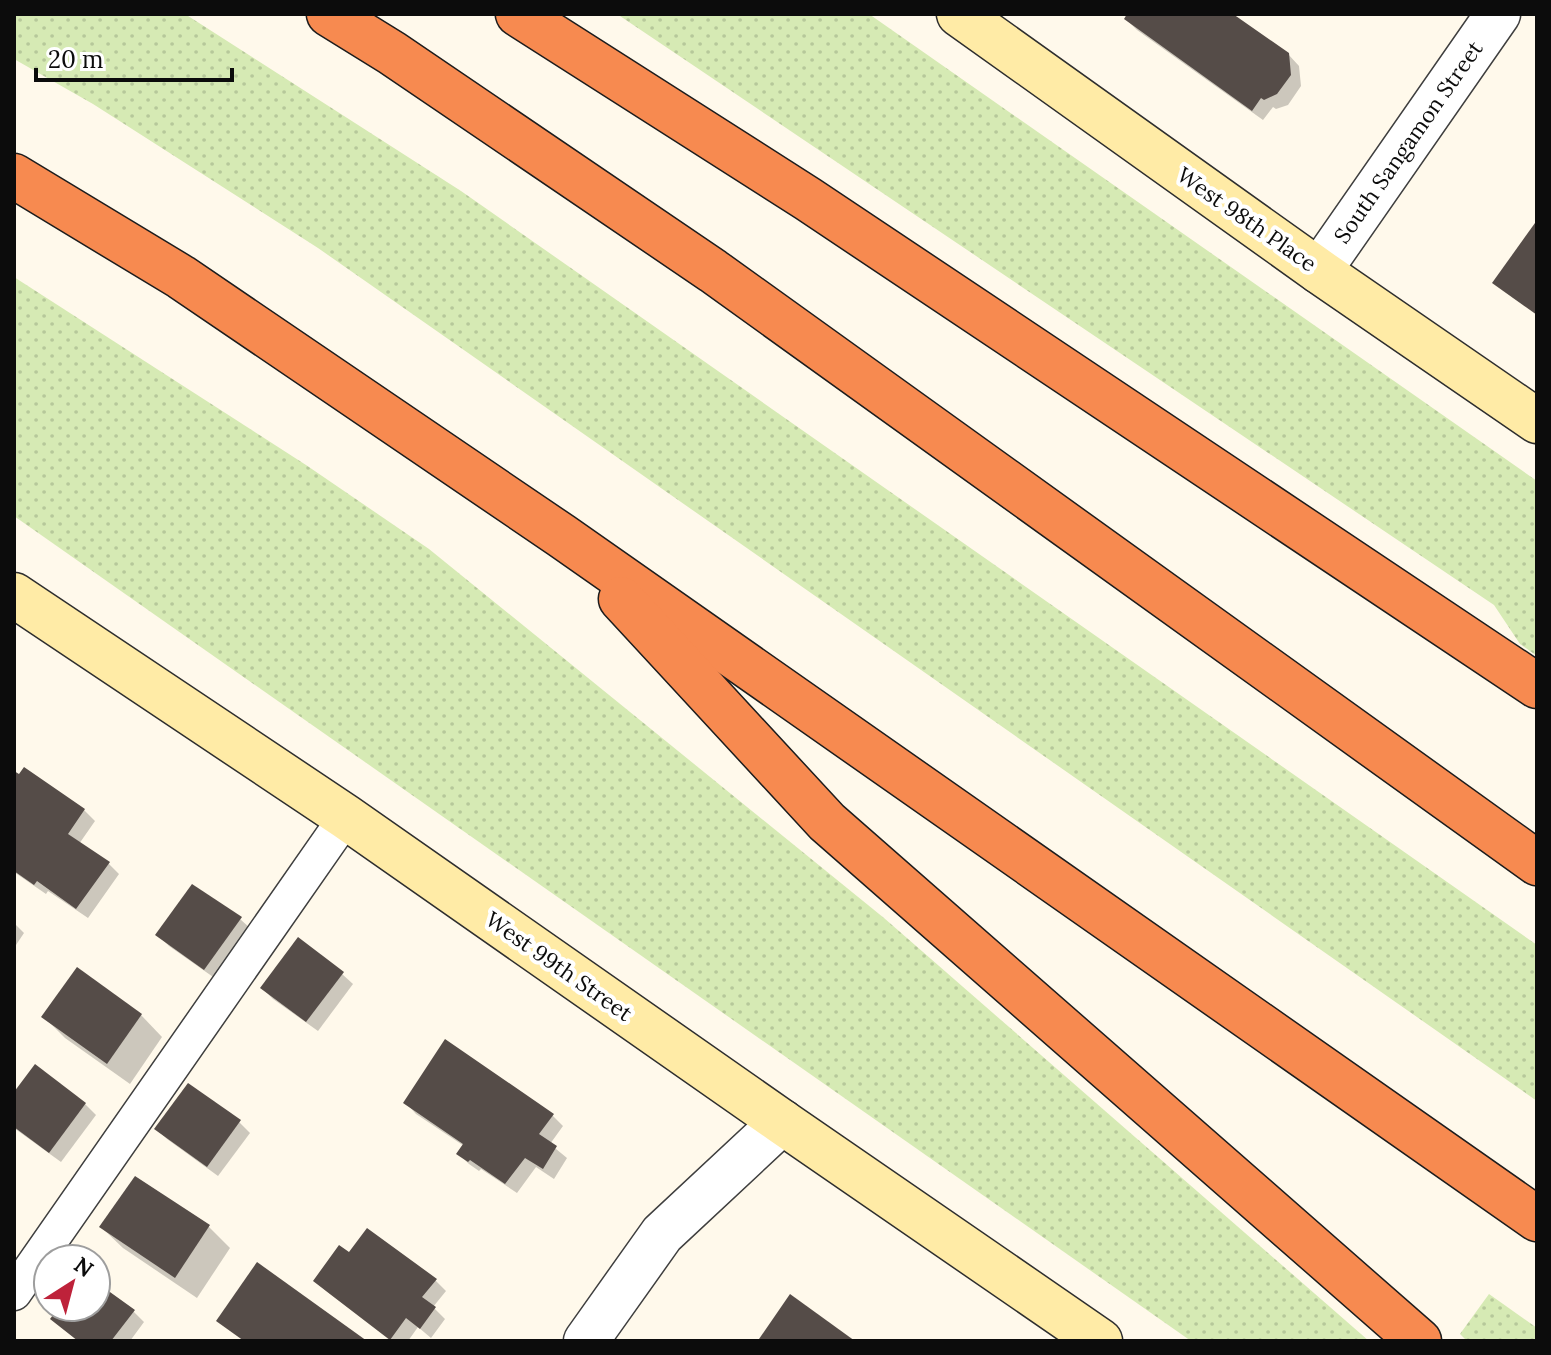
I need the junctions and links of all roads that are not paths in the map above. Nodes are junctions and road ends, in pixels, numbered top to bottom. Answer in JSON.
{"nodes":[{"id":1,"x":329,"y":14,"type":"edge"},
{"id":2,"x":518,"y":14,"type":"edge"},
{"id":3,"x":959,"y":14,"type":"edge"},
{"id":4,"x":1498,"y":14,"type":"edge"},
{"id":5,"x":14,"y":176,"type":"edge"},
{"id":6,"x":1319,"y":271,"type":"junction"},
{"id":7,"x":1537,"y":421,"type":"edge"},
{"id":8,"x":562,"y":536,"type":"junction"},
{"id":9,"x":14,"y":595,"type":"edge"},
{"id":10,"x":1537,"y":686,"type":"edge"},
{"id":11,"x":346,"y":817,"type":"junction"},
{"id":12,"x":1537,"y":863,"type":"edge"},
{"id":13,"x":782,"y":1122,"type":"junction"},
{"id":14,"x":1537,"y":1219,"type":"edge"},
{"id":15,"x":14,"y":1293,"type":"edge"},
{"id":16,"x":586,"y":1341,"type":"edge"},
{"id":17,"x":1100,"y":1341,"type":"edge"},
{"id":18,"x":1419,"y":1341,"type":"edge"}],
"edges":[{"from":1,"to":12,"type":"highway"},
{"from":2,"to":10,"type":"highway"},
{"from":3,"to":6,"type":"street","name":"West 98th Place"},
{"from":4,"to":6,"type":"street","name":"South Sangamon Street"},
{"from":5,"to":8,"type":"highway"},
{"from":6,"to":7,"type":"street","name":"West 98th Place"},
{"from":8,"to":14,"type":"highway"},
{"from":8,"to":18,"type":"highway"},
{"from":9,"to":11,"type":"street","name":"West 99th Street"},
{"from":11,"to":13,"type":"street","name":"West 99th Street"},
{"from":11,"to":15,"type":"lane"},
{"from":13,"to":16,"type":"street"},
{"from":13,"to":17,"type":"street","name":"West 99th Street"}]}
